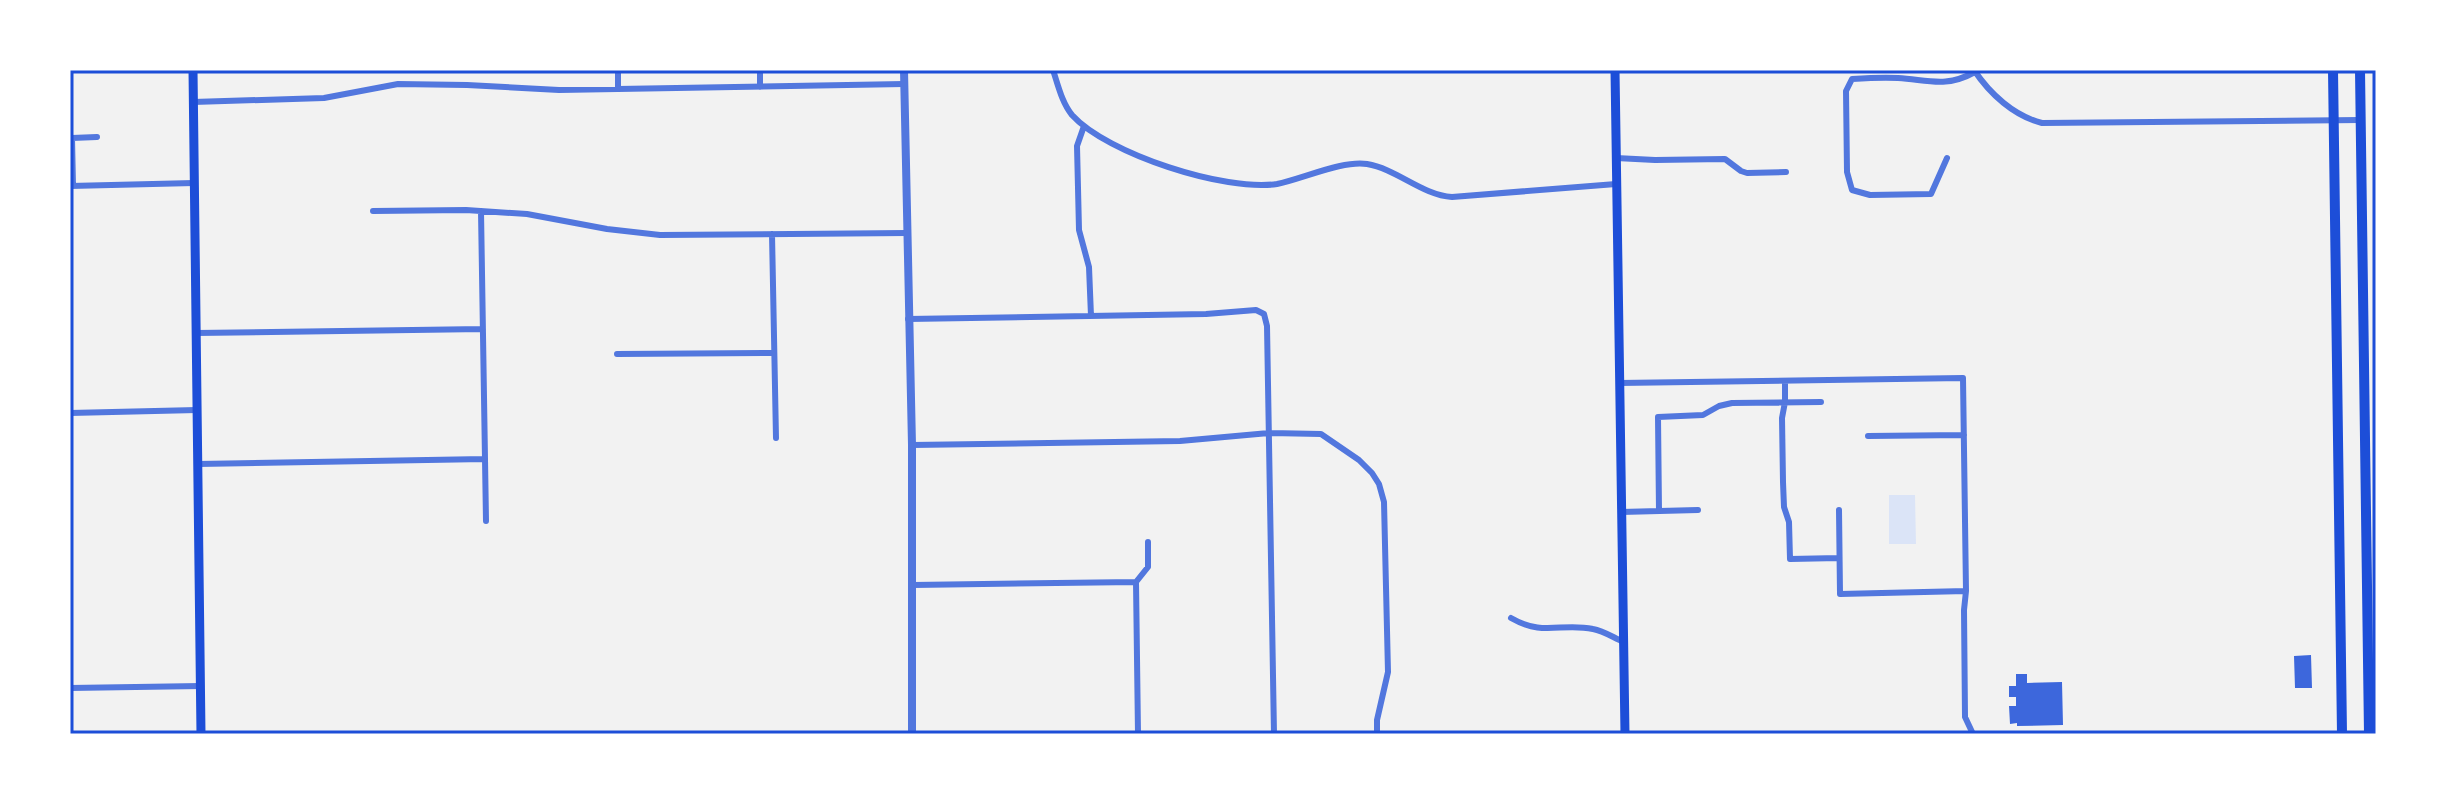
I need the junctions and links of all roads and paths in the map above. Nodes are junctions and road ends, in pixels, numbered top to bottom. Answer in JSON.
{"nodes":[{"id":1,"x":193,"y":70,"type":"edge"},
{"id":2,"x":618,"y":70,"type":"edge"},
{"id":3,"x":760,"y":70,"type":"edge"},
{"id":4,"x":904,"y":70,"type":"edge"},
{"id":5,"x":1053,"y":70,"type":"edge"},
{"id":6,"x":1615,"y":70,"type":"edge"},
{"id":7,"x":2333,"y":70,"type":"edge"},
{"id":8,"x":2360,"y":70,"type":"edge"},
{"id":9,"x":1974,"y":71,"type":"edge"},
{"id":10,"x":904,"y":84,"type":"junction"},
{"id":11,"x":760,"y":87,"type":"junction"},
{"id":12,"x":618,"y":89,"type":"junction"},
{"id":13,"x":193,"y":102,"type":"junction"},
{"id":14,"x":2334,"y":120,"type":"junction"},
{"id":15,"x":2360,"y":120,"type":"junction"},
{"id":16,"x":1084,"y":126,"type":"junction"},
{"id":17,"x":97,"y":137,"type":"dead end"},
{"id":18,"x":1616,"y":158,"type":"junction"},
{"id":19,"x":1947,"y":158,"type":"dead end"},
{"id":20,"x":1786,"y":172,"type":"dead end"},
{"id":21,"x":194,"y":183,"type":"junction"},
{"id":22,"x":1616,"y":184,"type":"junction"},
{"id":23,"x":71,"y":186,"type":"edge"},
{"id":24,"x":373,"y":211,"type":"dead end"},
{"id":25,"x":481,"y":211,"type":"junction"},
{"id":26,"x":907,"y":233,"type":"junction"},
{"id":27,"x":772,"y":234,"type":"junction"},
{"id":28,"x":1091,"y":316,"type":"junction"},
{"id":29,"x":908,"y":319,"type":"junction"},
{"id":30,"x":483,"y":329,"type":"junction"},
{"id":31,"x":196,"y":333,"type":"junction"},
{"id":32,"x":774,"y":353,"type":"junction"},
{"id":33,"x":617,"y":354,"type":"dead end"},
{"id":34,"x":1785,"y":381,"type":"junction"},
{"id":35,"x":1619,"y":383,"type":"junction"},
{"id":36,"x":1785,"y":402,"type":"junction"},
{"id":37,"x":1821,"y":402,"type":"dead end"},
{"id":38,"x":197,"y":410,"type":"junction"},
{"id":39,"x":70,"y":413,"type":"edge"},
{"id":40,"x":1269,"y":433,"type":"junction"},
{"id":41,"x":1964,"y":435,"type":"junction"},
{"id":42,"x":1868,"y":436,"type":"dead end"},
{"id":43,"x":776,"y":438,"type":"dead end"},
{"id":44,"x":912,"y":445,"type":"junction"},
{"id":45,"x":485,"y":459,"type":"junction"},
{"id":46,"x":198,"y":464,"type":"junction"},
{"id":47,"x":1698,"y":510,"type":"dead end"},
{"id":48,"x":1839,"y":510,"type":"dead end"},
{"id":49,"x":1659,"y":511,"type":"junction"},
{"id":50,"x":1621,"y":512,"type":"junction"},
{"id":51,"x":486,"y":521,"type":"dead end"},
{"id":52,"x":1148,"y":542,"type":"dead end"},
{"id":53,"x":1839,"y":558,"type":"junction"},
{"id":54,"x":1136,"y":582,"type":"junction"},
{"id":55,"x":913,"y":585,"type":"junction"},
{"id":56,"x":1966,"y":591,"type":"junction"},
{"id":57,"x":1511,"y":618,"type":"dead end"},
{"id":58,"x":1624,"y":642,"type":"junction"},
{"id":59,"x":201,"y":686,"type":"junction"},
{"id":60,"x":70,"y":688,"type":"edge"},
{"id":61,"x":201,"y":734,"type":"edge"},
{"id":62,"x":912,"y":734,"type":"edge"},
{"id":63,"x":1138,"y":734,"type":"edge"},
{"id":64,"x":1274,"y":734,"type":"edge"},
{"id":65,"x":1377,"y":734,"type":"edge"},
{"id":66,"x":1625,"y":734,"type":"edge"},
{"id":67,"x":1973,"y":734,"type":"edge"},
{"id":68,"x":2342,"y":734,"type":"edge"},
{"id":69,"x":2369,"y":734,"type":"edge"}],
"edges":[{"from":1,"to":13,"type":"main road"},
{"from":2,"to":12,"type":"street"},
{"from":3,"to":11,"type":"street"},
{"from":4,"to":10,"type":"street"},
{"from":5,"to":16,"type":"street"},
{"from":6,"to":18,"type":"main road"},
{"from":7,"to":14,"type":"main road"},
{"from":8,"to":15,"type":"main road"},
{"from":9,"to":14,"type":"street"},
{"from":9,"to":19,"type":"street"},
{"from":10,"to":11,"type":"street"},
{"from":10,"to":26,"type":"street"},
{"from":11,"to":12,"type":"street"},
{"from":12,"to":13,"type":"street"},
{"from":13,"to":21,"type":"main road"},
{"from":14,"to":15,"type":"street"},
{"from":14,"to":68,"type":"main road"},
{"from":15,"to":69,"type":"main road"},
{"from":16,"to":22,"type":"street"},
{"from":16,"to":28,"type":"street"},
{"from":17,"to":23,"type":"street"},
{"from":18,"to":20,"type":"street"},
{"from":18,"to":22,"type":"main road"},
{"from":21,"to":23,"type":"street"},
{"from":21,"to":31,"type":"main road"},
{"from":22,"to":35,"type":"main road"},
{"from":24,"to":25,"type":"street"},
{"from":25,"to":27,"type":"street"},
{"from":25,"to":30,"type":"street"},
{"from":26,"to":27,"type":"street"},
{"from":26,"to":29,"type":"street"},
{"from":27,"to":32,"type":"street"},
{"from":28,"to":29,"type":"street"},
{"from":28,"to":40,"type":"street"},
{"from":29,"to":44,"type":"street"},
{"from":30,"to":31,"type":"street"},
{"from":30,"to":45,"type":"street"},
{"from":31,"to":38,"type":"main road"},
{"from":32,"to":33,"type":"street"},
{"from":32,"to":43,"type":"street"},
{"from":34,"to":35,"type":"street"},
{"from":34,"to":36,"type":"street"},
{"from":34,"to":41,"type":"street"},
{"from":35,"to":50,"type":"main road"},
{"from":36,"to":37,"type":"street"},
{"from":36,"to":49,"type":"street"},
{"from":36,"to":53,"type":"street"},
{"from":38,"to":39,"type":"street"},
{"from":38,"to":46,"type":"main road"},
{"from":40,"to":44,"type":"street"},
{"from":40,"to":64,"type":"street"},
{"from":40,"to":65,"type":"street"},
{"from":41,"to":42,"type":"street"},
{"from":41,"to":56,"type":"street"},
{"from":44,"to":55,"type":"street"},
{"from":45,"to":46,"type":"street"},
{"from":45,"to":51,"type":"street"},
{"from":46,"to":59,"type":"main road"},
{"from":47,"to":49,"type":"street"},
{"from":48,"to":53,"type":"street"},
{"from":49,"to":50,"type":"street"},
{"from":50,"to":58,"type":"main road"},
{"from":52,"to":54,"type":"street"},
{"from":53,"to":56,"type":"street"},
{"from":54,"to":55,"type":"street"},
{"from":54,"to":63,"type":"street"},
{"from":55,"to":62,"type":"street"},
{"from":56,"to":67,"type":"street"},
{"from":57,"to":58,"type":"street"},
{"from":58,"to":66,"type":"main road"},
{"from":59,"to":60,"type":"street"},
{"from":59,"to":61,"type":"main road"}]}
